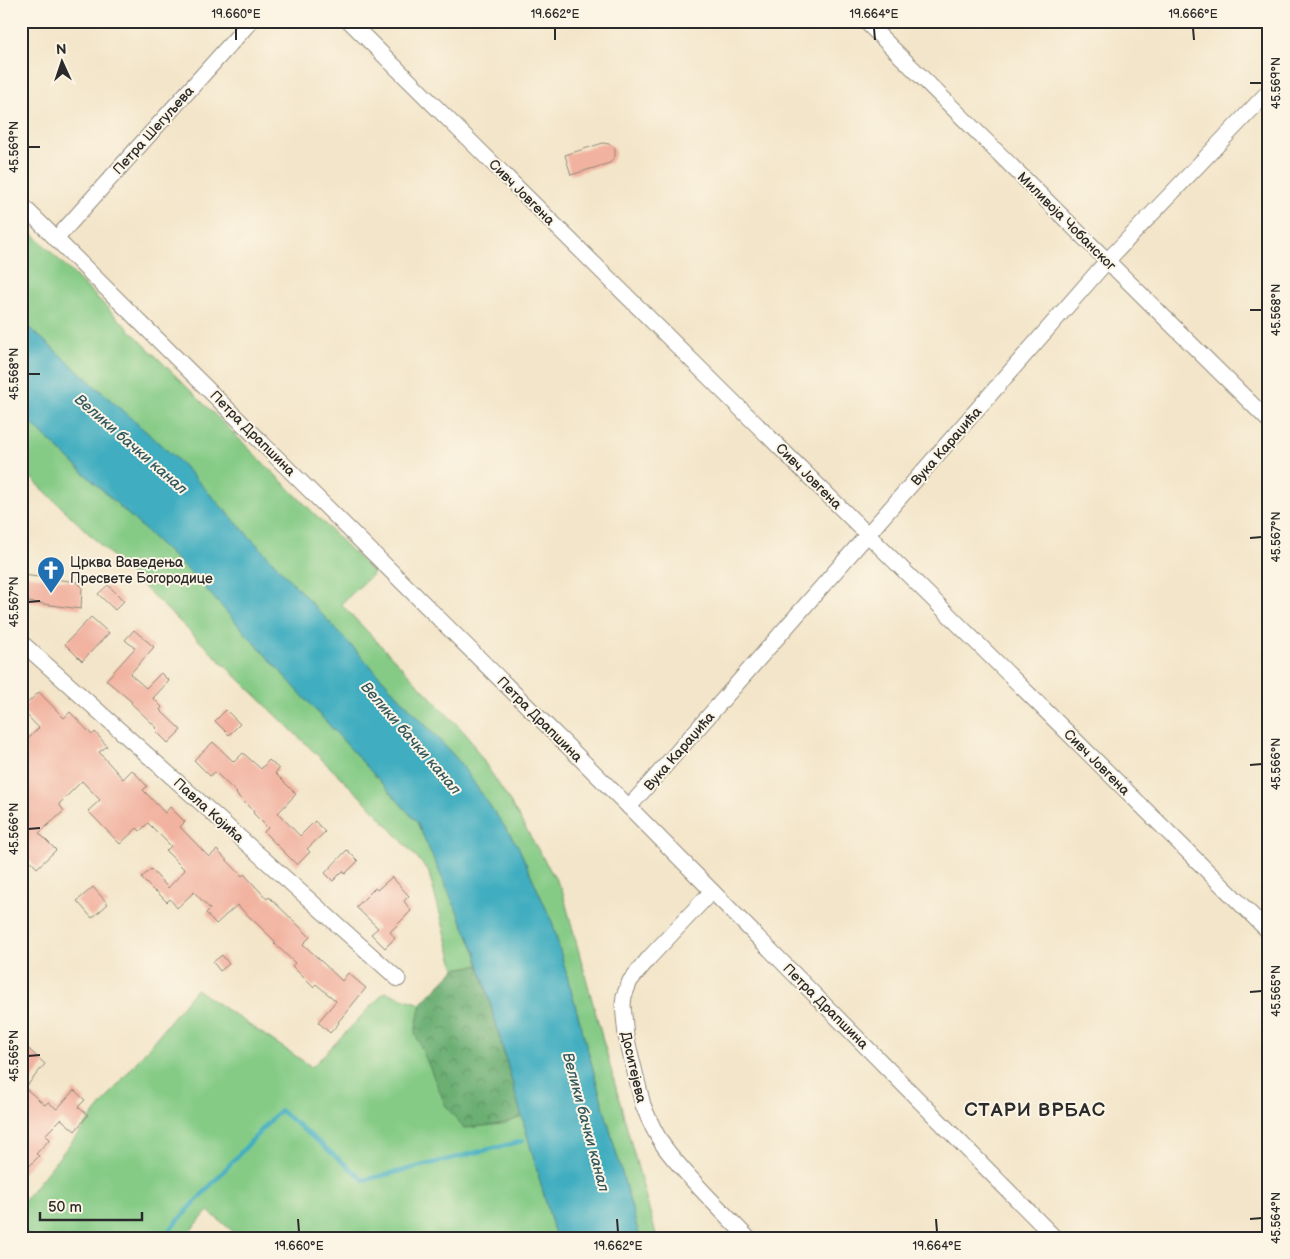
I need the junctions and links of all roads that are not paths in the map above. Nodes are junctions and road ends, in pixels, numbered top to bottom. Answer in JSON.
{"nodes":[{"id":1,"x":251,"y":21,"type":"edge"},
{"id":2,"x":349,"y":21,"type":"edge"},
{"id":3,"x":865,"y":21,"type":"edge"},
{"id":4,"x":1269,"y":91,"type":"edge"},
{"id":5,"x":21,"y":204,"type":"edge"},
{"id":6,"x":56,"y":239,"type":"junction"},
{"id":7,"x":1107,"y":261,"type":"junction"},
{"id":8,"x":1269,"y":422,"type":"edge"},
{"id":9,"x":869,"y":535,"type":"junction"},
{"id":10,"x":21,"y":642,"type":"edge"},
{"id":11,"x":630,"y":807,"type":"junction"},
{"id":12,"x":712,"y":892,"type":"junction"},
{"id":13,"x":1269,"y":932,"type":"edge"},
{"id":14,"x":398,"y":979,"type":"dead end"},
{"id":15,"x":21,"y":1234,"type":"edge"},
{"id":16,"x":25,"y":1238,"type":"edge"},
{"id":17,"x":748,"y":1238,"type":"edge"},
{"id":18,"x":1055,"y":1238,"type":"edge"}],
"edges":[{"from":1,"to":6,"type":"street","name":"Петра Шегуљева"},
{"from":2,"to":9,"type":"street","name":"Сивч Јовгена"},
{"from":3,"to":7,"type":"street","name":"Миливоја Чобанског"},
{"from":4,"to":7,"type":"street","name":"Вука Караџића"},
{"from":5,"to":6,"type":"street","name":"Петра Драпшина"},
{"from":6,"to":11,"type":"street","name":"Петра Драпшина"},
{"from":7,"to":8,"type":"street","name":"Миливоја Чобанског"},
{"from":7,"to":9,"type":"street","name":"Вука Караџића"},
{"from":9,"to":11,"type":"street","name":"Вука Караџића"},
{"from":9,"to":13,"type":"street","name":"Сивч Јовгена"},
{"from":10,"to":14,"type":"street","name":"Павла Којића"},
{"from":11,"to":12,"type":"street","name":"Петра Драпшина"},
{"from":12,"to":17,"type":"street","name":"Доситејева"},
{"from":12,"to":18,"type":"street","name":"Петра Драпшина"},
{"from":15,"to":16,"type":"street"}]}
